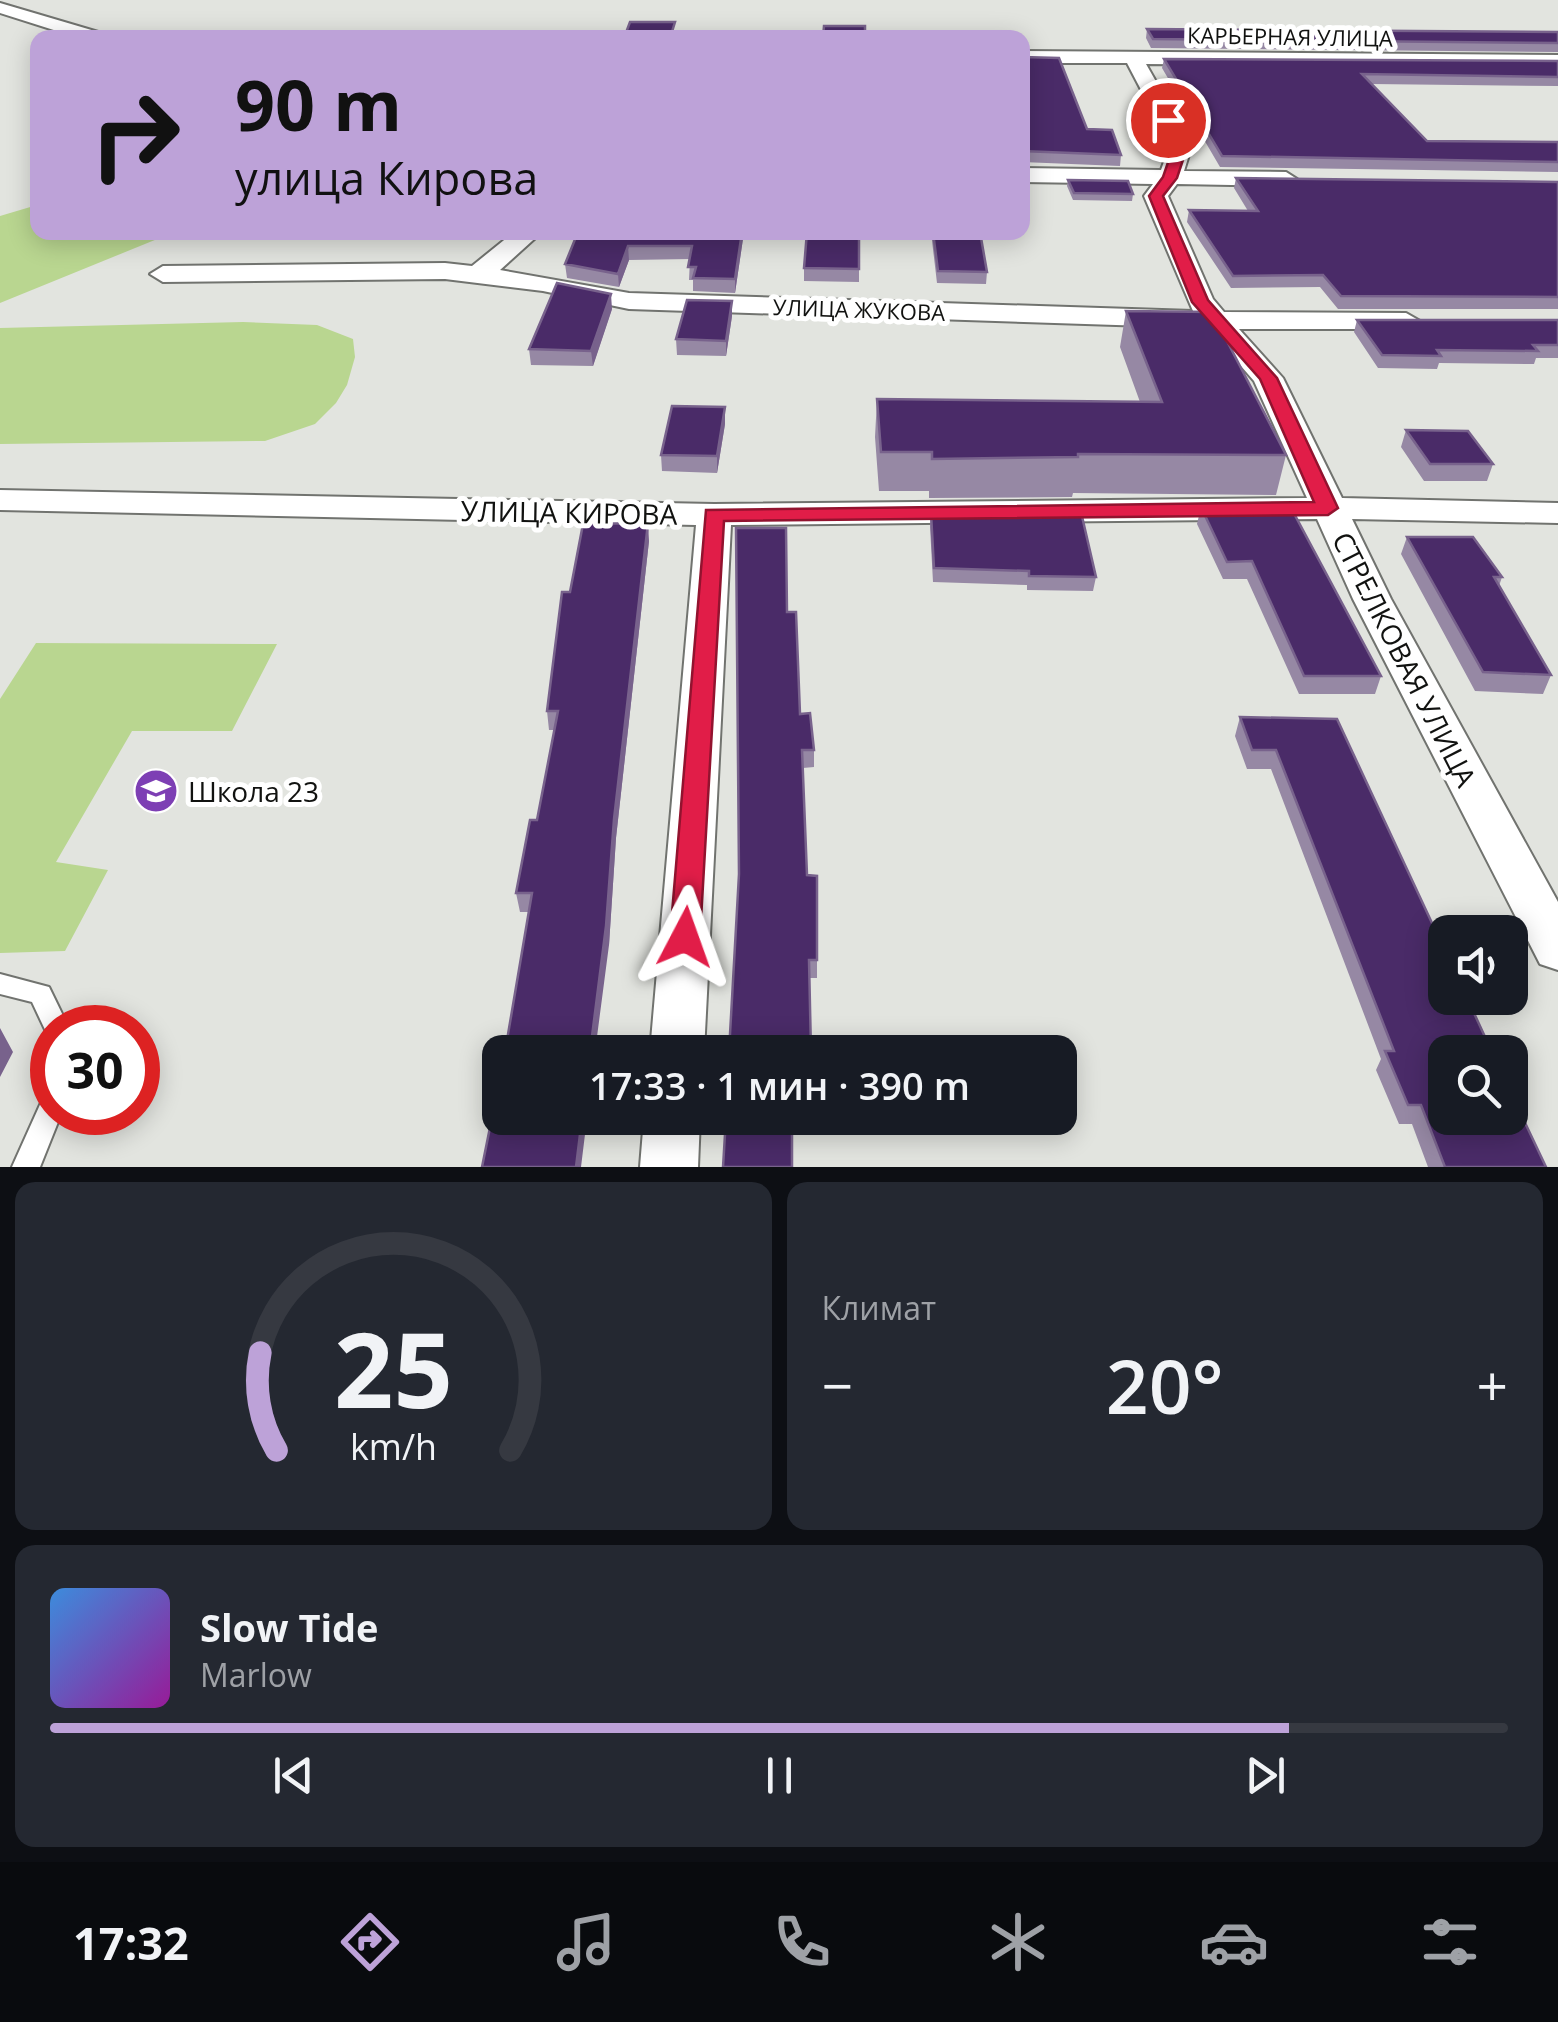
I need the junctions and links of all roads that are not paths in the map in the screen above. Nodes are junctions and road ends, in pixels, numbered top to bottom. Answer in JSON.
{"nodes":[{"id":1,"x":0,"y":8,"type":"edge"},
{"id":2,"x":73,"y":30,"type":"edge"},
{"id":3,"x":1030,"y":57,"type":"edge"},
{"id":4,"x":1133,"y":58,"type":"junction"},
{"id":5,"x":1558,"y":62,"type":"edge"},
{"id":6,"x":1030,"y":176,"type":"edge"},
{"id":7,"x":1170,"y":178,"type":"junction"},
{"id":8,"x":1306,"y":179,"type":"edge"},
{"id":9,"x":520,"y":240,"type":"edge"},
{"id":10,"x":163,"y":274,"type":"dead end"},
{"id":11,"x":477,"y":275,"type":"junction"},
{"id":12,"x":1219,"y":320,"type":"junction"},
{"id":13,"x":1438,"y":321,"type":"edge"},
{"id":14,"x":0,"y":500,"type":"edge"},
{"id":15,"x":1328,"y":508,"type":"junction"},
{"id":16,"x":1558,"y":514,"type":"edge"},
{"id":17,"x":714,"y":515,"type":"junction"},
{"id":18,"x":1558,"y":949,"type":"edge"},
{"id":19,"x":0,"y":984,"type":"edge"},
{"id":20,"x":46,"y":1005,"type":"edge"},
{"id":21,"x":678,"y":1035,"type":"edge"},
{"id":22,"x":40,"y":1135,"type":"edge"},
{"id":23,"x":671,"y":1135,"type":"edge"},
{"id":24,"x":26,"y":1167,"type":"edge"},
{"id":25,"x":669,"y":1167,"type":"edge"}],
"edges":[{"from":1,"to":2,"type":"street"},
{"from":3,"to":4,"type":"street","name":"КАРЬЕРНАЯ УЛИЦА"},
{"from":4,"to":5,"type":"street","name":"КАРЬЕРНАЯ УЛИЦА"},
{"from":4,"to":7,"type":"street","name":"СТРЕЛКОВАЯ УЛИЦА"},
{"from":6,"to":7,"type":"street"},
{"from":7,"to":8,"type":"street"},
{"from":7,"to":12,"type":"street","name":"СТРЕЛКОВАЯ УЛИЦА"},
{"from":9,"to":11,"type":"street"},
{"from":10,"to":11,"type":"street","name":"УЛИЦА ЖУКОВА"},
{"from":11,"to":12,"type":"street","name":"УЛИЦА ЖУКОВА"},
{"from":12,"to":13,"type":"street","name":"УЛИЦА ЖУКОВА"},
{"from":12,"to":15,"type":"street","name":"СТРЕЛКОВАЯ УЛИЦА"},
{"from":14,"to":17,"type":"street","name":"УЛИЦА КИРОВА"},
{"from":15,"to":16,"type":"street","name":"УЛИЦА КИРОВА"},
{"from":15,"to":17,"type":"street","name":"УЛИЦА КИРОВА"},
{"from":15,"to":18,"type":"street","name":"СТРЕЛКОВАЯ УЛИЦА"},
{"from":17,"to":21,"type":"street"},
{"from":19,"to":20,"type":"lane"},
{"from":22,"to":24,"type":"lane"},
{"from":23,"to":25,"type":"street"}]}
